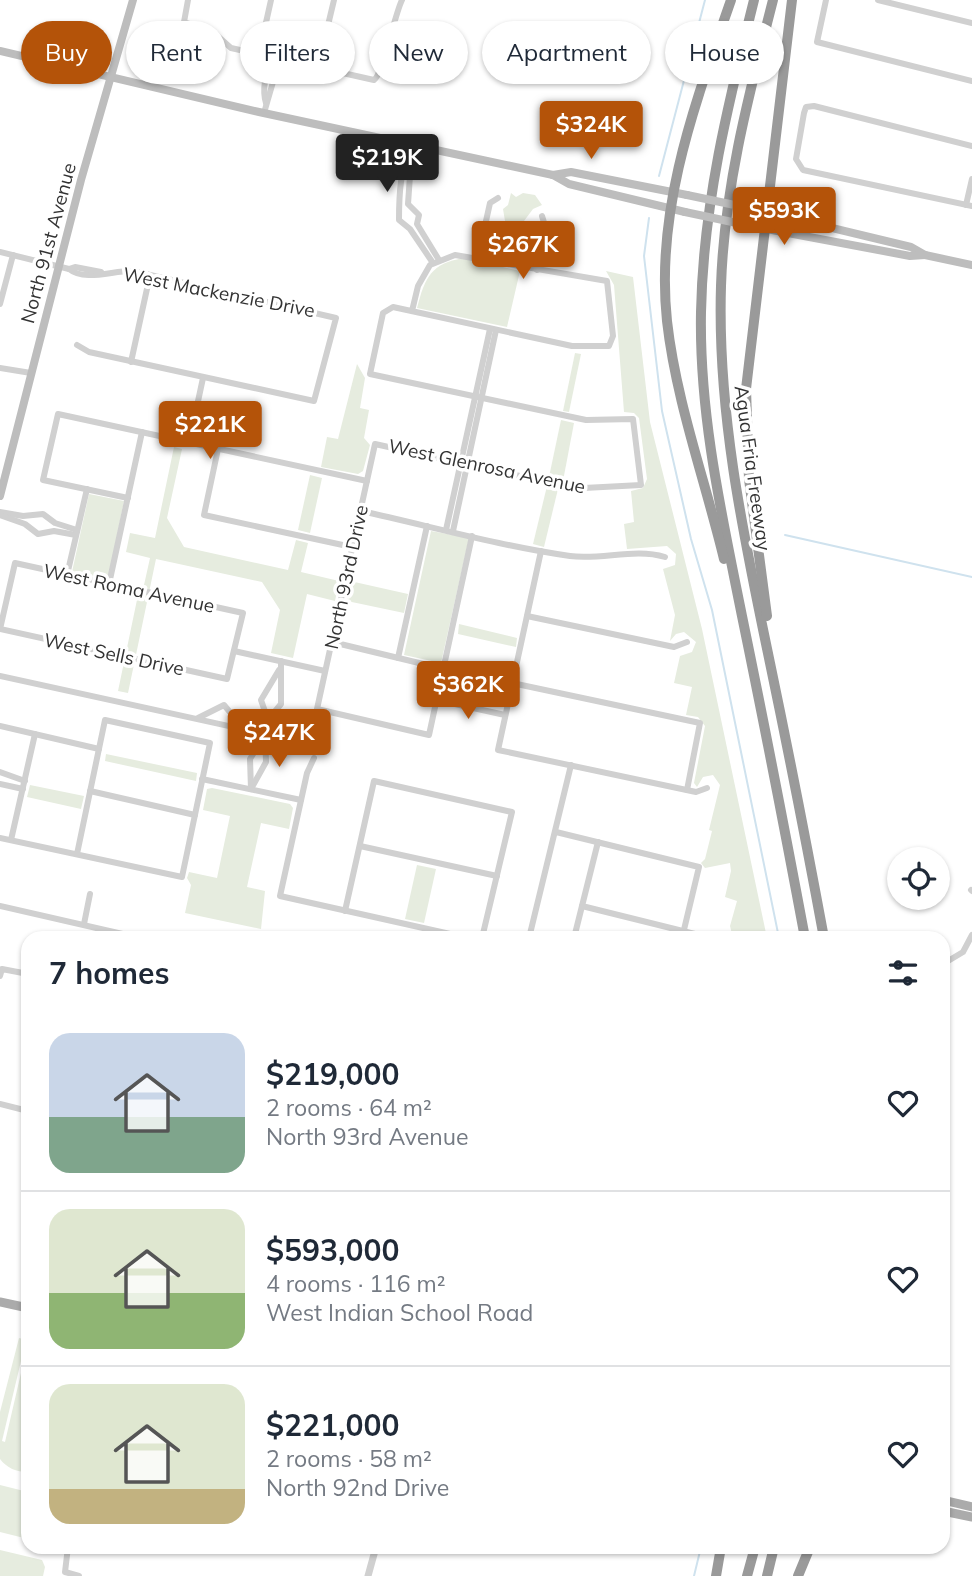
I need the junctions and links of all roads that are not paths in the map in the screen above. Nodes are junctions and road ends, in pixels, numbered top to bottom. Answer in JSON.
{"nodes":[{"id":1,"x":133,"y":0,"type":"edge"},
{"id":2,"x":188,"y":0,"type":"edge"},
{"id":3,"x":271,"y":0,"type":"edge"},
{"id":4,"x":334,"y":0,"type":"edge"},
{"id":5,"x":402,"y":0,"type":"edge"},
{"id":6,"x":731,"y":0,"type":"edge"},
{"id":7,"x":754,"y":0,"type":"edge"},
{"id":8,"x":773,"y":0,"type":"edge"},
{"id":9,"x":792,"y":0,"type":"edge"},
{"id":10,"x":826,"y":0,"type":"edge"},
{"id":11,"x":878,"y":0,"type":"edge"},
{"id":12,"x":266,"y":21,"type":"edge"},
{"id":13,"x":329,"y":21,"type":"edge"},
{"id":14,"x":972,"y":23,"type":"edge"},
{"id":15,"x":240,"y":50,"type":"edge"},
{"id":16,"x":0,"y":51,"type":"edge"},
{"id":17,"x":21,"y":56,"type":"edge"},
{"id":18,"x":112,"y":71,"type":"edge"},
{"id":19,"x":355,"y":75,"type":"edge"},
{"id":20,"x":112,"y":78,"type":"edge"},
{"id":21,"x":972,"y":81,"type":"edge"},
{"id":22,"x":108,"y":84,"type":"edge"},
{"id":23,"x":269,"y":84,"type":"edge"},
{"id":24,"x":264,"y":113,"type":"junction"},
{"id":25,"x":412,"y":145,"type":"junction"},
{"id":26,"x":972,"y":146,"type":"edge"},
{"id":27,"x":553,"y":175,"type":"junction"},
{"id":28,"x":972,"y":179,"type":"edge"},
{"id":29,"x":673,"y":191,"type":"junction"},
{"id":30,"x":498,"y":198,"type":"dead end"},
{"id":31,"x":969,"y":205,"type":"edge"},
{"id":32,"x":669,"y":208,"type":"junction"},
{"id":33,"x":760,"y":211,"type":"junction"},
{"id":34,"x":542,"y":216,"type":"dead end"},
{"id":35,"x":417,"y":224,"type":"junction"},
{"id":36,"x":410,"y":229,"type":"junction"},
{"id":37,"x":764,"y":229,"type":"junction"},
{"id":38,"x":0,"y":252,"type":"edge"},
{"id":39,"x":13,"y":255,"type":"junction"},
{"id":40,"x":925,"y":255,"type":"junction"},
{"id":41,"x":478,"y":257,"type":"junction"},
{"id":42,"x":436,"y":261,"type":"junction"},
{"id":43,"x":972,"y":265,"type":"edge"},
{"id":44,"x":57,"y":267,"type":"junction"},
{"id":45,"x":537,"y":270,"type":"junction"},
{"id":46,"x":150,"y":275,"type":"junction"},
{"id":47,"x":0,"y":304,"type":"edge"},
{"id":48,"x":412,"y":310,"type":"junction"},
{"id":49,"x":493,"y":329,"type":"junction"},
{"id":50,"x":77,"y":345,"type":"dead end"},
{"id":51,"x":131,"y":362,"type":"junction"},
{"id":52,"x":0,"y":368,"type":"edge"},
{"id":53,"x":31,"y":373,"type":"junction"},
{"id":54,"x":203,"y":378,"type":"junction"},
{"id":55,"x":478,"y":398,"type":"junction"},
{"id":56,"x":142,"y":432,"type":"junction"},
{"id":57,"x":189,"y":443,"type":"junction"},
{"id":58,"x":375,"y":444,"type":"joint"},
{"id":59,"x":218,"y":449,"type":"junction"},
{"id":60,"x":464,"y":464,"type":"junction"},
{"id":61,"x":367,"y":481,"type":"junction"},
{"id":62,"x":87,"y":489,"type":"junction"},
{"id":63,"x":0,"y":496,"type":"edge"},
{"id":64,"x":128,"y":498,"type":"junction"},
{"id":65,"x":361,"y":511,"type":"junction"},
{"id":66,"x":0,"y":514,"type":"edge"},
{"id":67,"x":51,"y":520,"type":"junction"},
{"id":68,"x":428,"y":526,"type":"junction"},
{"id":69,"x":449,"y":531,"type":"junction"},
{"id":70,"x":50,"y":532,"type":"junction"},
{"id":71,"x":77,"y":532,"type":"junction"},
{"id":72,"x":472,"y":536,"type":"junction"},
{"id":73,"x":352,"y":547,"type":"junction"},
{"id":74,"x":541,"y":551,"type":"junction"},
{"id":75,"x":665,"y":557,"type":"dead end"},
{"id":76,"x":67,"y":575,"type":"junction"},
{"id":77,"x":109,"y":584,"type":"junction"},
{"id":78,"x":527,"y":616,"type":"junction"},
{"id":79,"x":0,"y":629,"type":"edge"},
{"id":80,"x":332,"y":642,"type":"junction"},
{"id":81,"x":687,"y":642,"type":"dead end"},
{"id":82,"x":234,"y":651,"type":"junction"},
{"id":83,"x":398,"y":658,"type":"junction"},
{"id":84,"x":281,"y":661,"type":"junction"},
{"id":85,"x":444,"y":668,"type":"junction"},
{"id":86,"x":279,"y":670,"type":"junction"},
{"id":87,"x":325,"y":671,"type":"junction"},
{"id":88,"x":0,"y":676,"type":"edge"},
{"id":89,"x":512,"y":683,"type":"junction"},
{"id":90,"x":437,"y":700,"type":"junction"},
{"id":91,"x":232,"y":714,"type":"junction"},
{"id":92,"x":505,"y":715,"type":"junction"},
{"id":93,"x":196,"y":719,"type":"junction"},
{"id":94,"x":268,"y":720,"type":"junction"},
{"id":95,"x":225,"y":725,"type":"junction"},
{"id":96,"x":0,"y":726,"type":"edge"},
{"id":97,"x":35,"y":734,"type":"junction"},
{"id":98,"x":263,"y":734,"type":"junction"},
{"id":99,"x":99,"y":749,"type":"junction"},
{"id":100,"x":769,"y":751,"type":"junction"},
{"id":101,"x":789,"y":751,"type":"junction"},
{"id":102,"x":314,"y":758,"type":"dead end"},
{"id":103,"x":571,"y":765,"type":"junction"},
{"id":104,"x":2,"y":773,"type":"edge"},
{"id":105,"x":202,"y":779,"type":"junction"},
{"id":106,"x":1,"y":784,"type":"edge"},
{"id":107,"x":24,"y":785,"type":"junction"},
{"id":108,"x":707,"y":788,"type":"dead end"},
{"id":109,"x":251,"y":789,"type":"junction"},
{"id":110,"x":687,"y":790,"type":"junction"},
{"id":111,"x":90,"y":791,"type":"junction"},
{"id":112,"x":301,"y":800,"type":"junction"},
{"id":113,"x":195,"y":815,"type":"junction"},
{"id":114,"x":556,"y":832,"type":"junction"},
{"id":115,"x":0,"y":838,"type":"edge"},
{"id":116,"x":11,"y":840,"type":"junction"},
{"id":117,"x":598,"y":842,"type":"junction"},
{"id":118,"x":360,"y":846,"type":"junction"},
{"id":119,"x":77,"y":854,"type":"junction"},
{"id":120,"x":497,"y":876,"type":"junction"},
{"id":121,"x":90,"y":894,"type":"dead end"},
{"id":122,"x":582,"y":905,"type":"junction"},
{"id":123,"x":0,"y":906,"type":"edge"},
{"id":124,"x":345,"y":911,"type":"junction"},
{"id":125,"x":83,"y":923,"type":"junction"},
{"id":126,"x":116,"y":931,"type":"edge"},
{"id":127,"x":436,"y":931,"type":"edge"},
{"id":128,"x":484,"y":931,"type":"edge"},
{"id":129,"x":532,"y":931,"type":"edge"},
{"id":130,"x":576,"y":931,"type":"edge"},
{"id":131,"x":673,"y":931,"type":"edge"},
{"id":132,"x":684,"y":931,"type":"edge"},
{"id":133,"x":804,"y":931,"type":"edge"},
{"id":134,"x":823,"y":931,"type":"edge"},
{"id":135,"x":972,"y":935,"type":"edge"},
{"id":136,"x":950,"y":960,"type":"edge"},
{"id":137,"x":1,"y":973,"type":"edge"},
{"id":138,"x":21,"y":974,"type":"edge"},
{"id":139,"x":0,"y":1104,"type":"edge"},
{"id":140,"x":21,"y":1109,"type":"edge"},
{"id":141,"x":0,"y":1302,"type":"edge"},
{"id":142,"x":21,"y":1306,"type":"edge"},
{"id":143,"x":950,"y":1502,"type":"edge"},
{"id":144,"x":972,"y":1507,"type":"edge"},
{"id":145,"x":950,"y":1512,"type":"edge"},
{"id":146,"x":972,"y":1517,"type":"edge"},
{"id":147,"x":67,"y":1554,"type":"edge"},
{"id":148,"x":374,"y":1554,"type":"edge"},
{"id":149,"x":720,"y":1554,"type":"edge"},
{"id":150,"x":753,"y":1554,"type":"edge"},
{"id":151,"x":772,"y":1554,"type":"edge"},
{"id":152,"x":807,"y":1554,"type":"edge"},
{"id":153,"x":79,"y":1576,"type":"edge"},
{"id":154,"x":368,"y":1576,"type":"edge"},
{"id":155,"x":716,"y":1576,"type":"edge"},
{"id":156,"x":747,"y":1576,"type":"edge"},
{"id":157,"x":767,"y":1576,"type":"edge"},
{"id":158,"x":798,"y":1576,"type":"edge"}],
"edges":[{"from":1,"to":18,"type":"main road","name":"North 91st Avenue"},
{"from":2,"to":15,"type":"street"},
{"from":3,"to":12,"type":"street"},
{"from":4,"to":13,"type":"street"},
{"from":5,"to":19,"type":"street"},
{"from":6,"to":29,"type":"highway"},
{"from":7,"to":100,"type":"highway","name":"Agua Fria Freeway"},
{"from":8,"to":101,"type":"highway","name":"Agua Fria Freeway"},
{"from":9,"to":33,"type":"highway"},
{"from":10,"to":21,"type":"street"},
{"from":11,"to":14,"type":"street"},
{"from":16,"to":17,"type":"main road"},
{"from":20,"to":24,"type":"main road"},
{"from":22,"to":44,"type":"main road","name":"North 91st Avenue"},
{"from":23,"to":24,"type":"street"},
{"from":24,"to":25,"type":"main road"},
{"from":25,"to":27,"type":"main road"},
{"from":25,"to":35,"type":"street"},
{"from":25,"to":36,"type":"street"},
{"from":26,"to":31,"type":"street"},
{"from":27,"to":29,"type":"main road"},
{"from":27,"to":32,"type":"main road"},
{"from":28,"to":31,"type":"street"},
{"from":29,"to":32,"type":"highway"},
{"from":29,"to":33,"type":"main road","bridge":true},
{"from":30,"to":41,"type":"street"},
{"from":32,"to":37,"type":"main road","bridge":true},
{"from":32,"to":100,"type":"highway"},
{"from":33,"to":37,"type":"highway"},
{"from":33,"to":40,"type":"main road"},
{"from":34,"to":45,"type":"street"},
{"from":35,"to":36,"type":"street"},
{"from":35,"to":42,"type":"street"},
{"from":36,"to":42,"type":"street"},
{"from":37,"to":40,"type":"main road"},
{"from":37,"to":101,"type":"highway"},
{"from":38,"to":39,"type":"street","name":"West Mackenzie Drive"},
{"from":39,"to":44,"type":"street","name":"West Mackenzie Drive"},
{"from":39,"to":47,"type":"street"},
{"from":40,"to":43,"type":"main road"},
{"from":41,"to":42,"type":"street"},
{"from":41,"to":45,"type":"street"},
{"from":42,"to":48,"type":"street"},
{"from":44,"to":46,"type":"street","name":"West Mackenzie Drive"},
{"from":44,"to":53,"type":"main road","name":"North 91st Avenue"},
{"from":45,"to":49,"type":"street"},
{"from":46,"to":51,"type":"street"},
{"from":46,"to":54,"type":"street","name":"West Mackenzie Drive"},
{"from":48,"to":49,"type":"street"},
{"from":48,"to":55,"type":"street"},
{"from":49,"to":55,"type":"street"},
{"from":50,"to":51,"type":"street"},
{"from":51,"to":54,"type":"street"},
{"from":52,"to":53,"type":"street"},
{"from":53,"to":63,"type":"main road","name":"North 91st Avenue"},
{"from":54,"to":57,"type":"street"},
{"from":55,"to":60,"type":"street"},
{"from":55,"to":60,"type":"street","name":"West Glenrosa Avenue"},
{"from":56,"to":57,"type":"street"},
{"from":56,"to":62,"type":"street"},
{"from":56,"to":64,"type":"street"},
{"from":57,"to":59,"type":"street"},
{"from":58,"to":60,"type":"street","name":"West Glenrosa Avenue"},
{"from":58,"to":61,"type":"street","name":"North 93rd Drive"},
{"from":59,"to":61,"type":"street"},
{"from":59,"to":73,"type":"street"},
{"from":60,"to":69,"type":"street"},
{"from":61,"to":65,"type":"street","name":"North 93rd Drive"},
{"from":62,"to":64,"type":"street"},
{"from":62,"to":71,"type":"street"},
{"from":64,"to":77,"type":"street"},
{"from":65,"to":68,"type":"street"},
{"from":65,"to":73,"type":"street","name":"North 93rd Drive"},
{"from":66,"to":67,"type":"street"},
{"from":66,"to":70,"type":"street"},
{"from":67,"to":70,"type":"street"},
{"from":67,"to":71,"type":"street"},
{"from":68,"to":69,"type":"street"},
{"from":68,"to":83,"type":"street"},
{"from":69,"to":72,"type":"street"},
{"from":70,"to":71,"type":"street"},
{"from":71,"to":76,"type":"street"},
{"from":72,"to":74,"type":"street"},
{"from":72,"to":85,"type":"street"},
{"from":73,"to":80,"type":"street","name":"North 93rd Drive"},
{"from":74,"to":75,"type":"street"},
{"from":74,"to":78,"type":"street"},
{"from":76,"to":77,"type":"street","name":"West Roma Avenue"},
{"from":76,"to":79,"type":"street","name":"West Roma Avenue"},
{"from":77,"to":82,"type":"street","name":"West Roma Avenue"},
{"from":78,"to":81,"type":"street"},
{"from":78,"to":89,"type":"street"},
{"from":79,"to":82,"type":"street","name":"West Sells Drive"},
{"from":80,"to":83,"type":"street"},
{"from":80,"to":87,"type":"street","name":"North 93rd Drive"},
{"from":82,"to":84,"type":"street"},
{"from":83,"to":85,"type":"street"},
{"from":84,"to":86,"type":"street"},
{"from":84,"to":87,"type":"street"},
{"from":85,"to":90,"type":"street"},
{"from":86,"to":94,"type":"street"},
{"from":86,"to":94,"type":"street"},
{"from":87,"to":90,"type":"street","name":"North 93rd Drive"},
{"from":88,"to":93,"type":"street"},
{"from":89,"to":92,"type":"street"},
{"from":89,"to":110,"type":"street"},
{"from":90,"to":92,"type":"street"},
{"from":91,"to":93,"type":"street"},
{"from":91,"to":95,"type":"street"},
{"from":91,"to":98,"type":"street"},
{"from":92,"to":103,"type":"street"},
{"from":93,"to":95,"type":"street"},
{"from":94,"to":98,"type":"street"},
{"from":95,"to":98,"type":"street"},
{"from":96,"to":97,"type":"street"},
{"from":97,"to":99,"type":"street"},
{"from":97,"to":107,"type":"street"},
{"from":98,"to":109,"type":"street"},
{"from":98,"to":109,"type":"street"},
{"from":99,"to":105,"type":"street"},
{"from":99,"to":111,"type":"street"},
{"from":100,"to":133,"type":"highway","name":"Agua Fria Freeway"},
{"from":101,"to":134,"type":"highway","name":"Agua Fria Freeway"},
{"from":102,"to":112,"type":"street"},
{"from":103,"to":110,"type":"street"},
{"from":103,"to":114,"type":"street"},
{"from":104,"to":106,"type":"street"},
{"from":104,"to":107,"type":"street"},
{"from":105,"to":109,"type":"street"},
{"from":105,"to":113,"type":"street"},
{"from":106,"to":107,"type":"street"},
{"from":107,"to":116,"type":"street"},
{"from":108,"to":110,"type":"street"},
{"from":109,"to":112,"type":"street"},
{"from":111,"to":113,"type":"street"},
{"from":111,"to":119,"type":"street"},
{"from":112,"to":124,"type":"street"},
{"from":113,"to":119,"type":"street"},
{"from":114,"to":117,"type":"street"},
{"from":114,"to":129,"type":"street"},
{"from":115,"to":116,"type":"street"},
{"from":116,"to":119,"type":"street"},
{"from":117,"to":122,"type":"street"},
{"from":117,"to":132,"type":"street"},
{"from":118,"to":120,"type":"street"},
{"from":118,"to":120,"type":"street"},
{"from":118,"to":124,"type":"street"},
{"from":120,"to":128,"type":"street"},
{"from":121,"to":125,"type":"street"},
{"from":122,"to":130,"type":"street"},
{"from":122,"to":131,"type":"street"},
{"from":123,"to":125,"type":"street"},
{"from":124,"to":127,"type":"street"},
{"from":125,"to":126,"type":"street"},
{"from":135,"to":136,"type":"street"},
{"from":137,"to":138,"type":"street"},
{"from":139,"to":140,"type":"street"},
{"from":141,"to":142,"type":"main road"},
{"from":143,"to":144,"type":"main road"},
{"from":145,"to":146,"type":"main road"},
{"from":147,"to":153,"type":"street"},
{"from":148,"to":154,"type":"street"},
{"from":149,"to":155,"type":"highway"},
{"from":150,"to":156,"type":"highway"},
{"from":151,"to":157,"type":"highway"},
{"from":152,"to":158,"type":"highway"}]}
